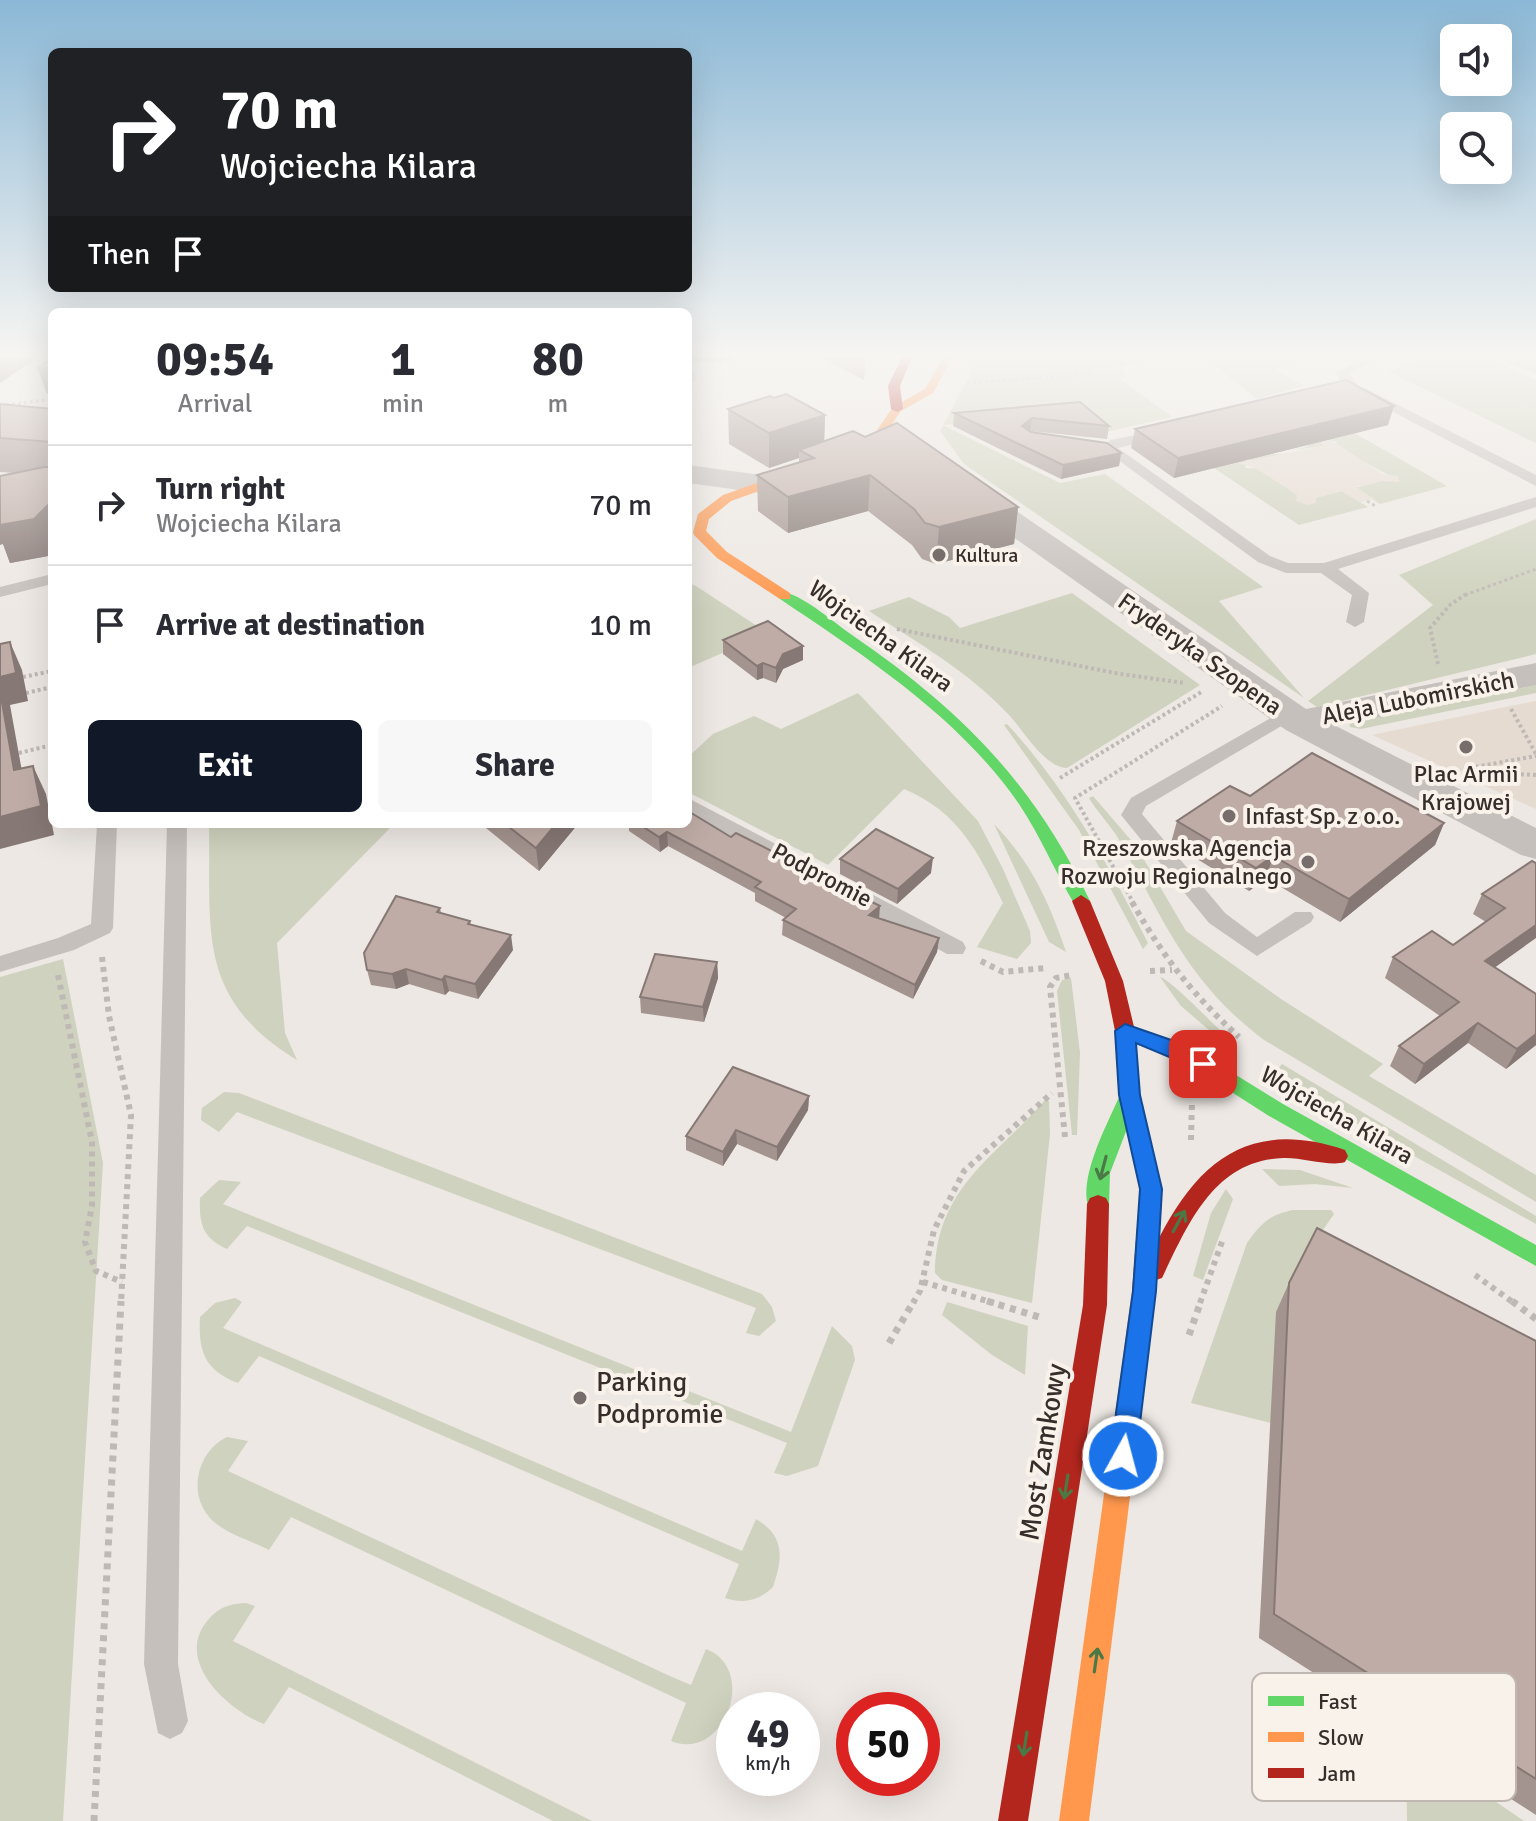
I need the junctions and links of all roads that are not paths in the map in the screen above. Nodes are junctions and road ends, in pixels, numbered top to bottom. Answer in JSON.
{"nodes":[{"id":1,"x":873,"y":442,"type":"edge"},
{"id":2,"x":1120,"y":442,"type":"edge"},
{"id":3,"x":1457,"y":442,"type":"edge"},
{"id":4,"x":692,"y":475,"type":"edge"},
{"id":5,"x":946,"y":476,"type":"edge"},
{"id":6,"x":1536,"y":481,"type":"edge"},
{"id":7,"x":761,"y":484,"type":"junction"},
{"id":8,"x":1536,"y":502,"type":"edge"},
{"id":9,"x":693,"y":519,"type":"edge"},
{"id":10,"x":1325,"y":568,"type":"junction"},
{"id":11,"x":48,"y":580,"type":"edge"},
{"id":12,"x":0,"y":588,"type":"edge"},
{"id":13,"x":1355,"y":622,"type":"dead end"},
{"id":14,"x":1536,"y":674,"type":"edge"},
{"id":15,"x":1294,"y":718,"type":"junction"},
{"id":16,"x":692,"y":806,"type":"edge"},
{"id":17,"x":107,"y":828,"type":"edge"},
{"id":18,"x":177,"y":828,"type":"edge"},
{"id":19,"x":1536,"y":845,"type":"edge"},
{"id":20,"x":1303,"y":917,"type":"dead end"},
{"id":21,"x":955,"y":948,"type":"dead end"},
{"id":22,"x":0,"y":964,"type":"edge"},
{"id":23,"x":1125,"y":1031,"type":"junction"},
{"id":24,"x":1130,"y":1095,"type":"junction"},
{"id":25,"x":1418,"y":1188,"type":"junction"},
{"id":26,"x":1536,"y":1256,"type":"edge"},
{"id":27,"x":1144,"y":1291,"type":"junction"},
{"id":28,"x":170,"y":1721,"type":"dead end"},
{"id":29,"x":1013,"y":1821,"type":"edge"},
{"id":30,"x":1074,"y":1821,"type":"edge"}],
"edges":[{"from":1,"to":7,"type":"main road"},
{"from":2,"to":10,"type":"lane"},
{"from":3,"to":6,"type":"lane"},
{"from":4,"to":7,"type":"street"},
{"from":5,"to":15,"type":"street","name":"Fryderyka Szopena"},
{"from":7,"to":9,"type":"main road"},
{"from":8,"to":10,"type":"lane"},
{"from":9,"to":23,"type":"main road","name":"Wojciecha Kilara"},
{"from":10,"to":13,"type":"lane"},
{"from":11,"to":12,"type":"lane"},
{"from":14,"to":15,"type":"street","name":"Aleja Lubomirskich"},
{"from":15,"to":19,"type":"street","name":"Fryderyka Szopena"},
{"from":15,"to":20,"type":"lane"},
{"from":16,"to":21,"type":"lane","name":"Podpromie"},
{"from":17,"to":22,"type":"lane"},
{"from":18,"to":28,"type":"lane"},
{"from":23,"to":24,"type":"main road","name":"Most Zamkowy"},
{"from":23,"to":25,"type":"main road","name":"Wojciecha Kilara"},
{"from":24,"to":27,"type":"main road","name":"Most Zamkowy"},
{"from":24,"to":29,"type":"main road","name":"Most Zamkowy","one_way":true},
{"from":25,"to":26,"type":"main road","name":"Wojciecha Kilara"},
{"from":27,"to":25,"type":"main road","name":"Wojciecha Kilara","one_way":true},
{"from":30,"to":27,"type":"main road","name":"Most Zamkowy","one_way":true}]}
